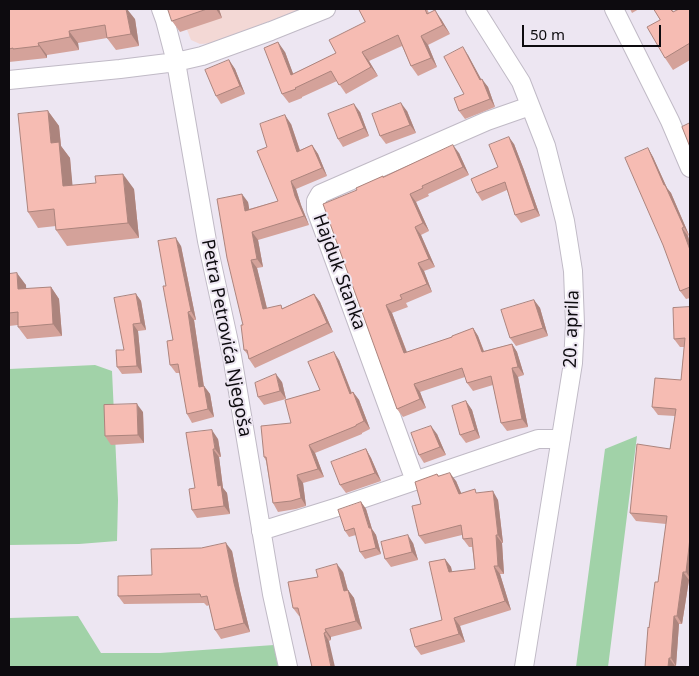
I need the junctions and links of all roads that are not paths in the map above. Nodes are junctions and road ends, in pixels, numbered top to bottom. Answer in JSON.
{"nodes":[{"id":1,"x":161,"y":9,"type":"edge"},
{"id":2,"x":326,"y":9,"type":"edge"},
{"id":3,"x":476,"y":9,"type":"edge"},
{"id":4,"x":614,"y":9,"type":"edge"},
{"id":5,"x":176,"y":62,"type":"junction"},
{"id":6,"x":9,"y":80,"type":"edge"},
{"id":7,"x":530,"y":106,"type":"junction"},
{"id":8,"x":690,"y":168,"type":"edge"},
{"id":9,"x":561,"y":438,"type":"junction"},
{"id":10,"x":415,"y":481,"type":"junction"},
{"id":11,"x":261,"y":531,"type":"junction"},
{"id":12,"x":288,"y":667,"type":"edge"},
{"id":13,"x":524,"y":667,"type":"edge"}],
"edges":[{"from":1,"to":5,"type":"street","name":"Petra Petrovića Njegoša"},
{"from":2,"to":5,"type":"street"},
{"from":3,"to":7,"type":"street","name":"20. aprila"},
{"from":4,"to":8,"type":"street"},
{"from":5,"to":6,"type":"street"},
{"from":5,"to":11,"type":"street","name":"Petra Petrovića Njegoša"},
{"from":7,"to":9,"type":"street","name":"20. aprila"},
{"from":7,"to":10,"type":"street","name":"Hajduk Stanka"},
{"from":9,"to":10,"type":"street"},
{"from":9,"to":13,"type":"street","name":"20. aprila"},
{"from":10,"to":11,"type":"street"},
{"from":11,"to":12,"type":"street","name":"Petra Petrovića Njegoša"}]}
